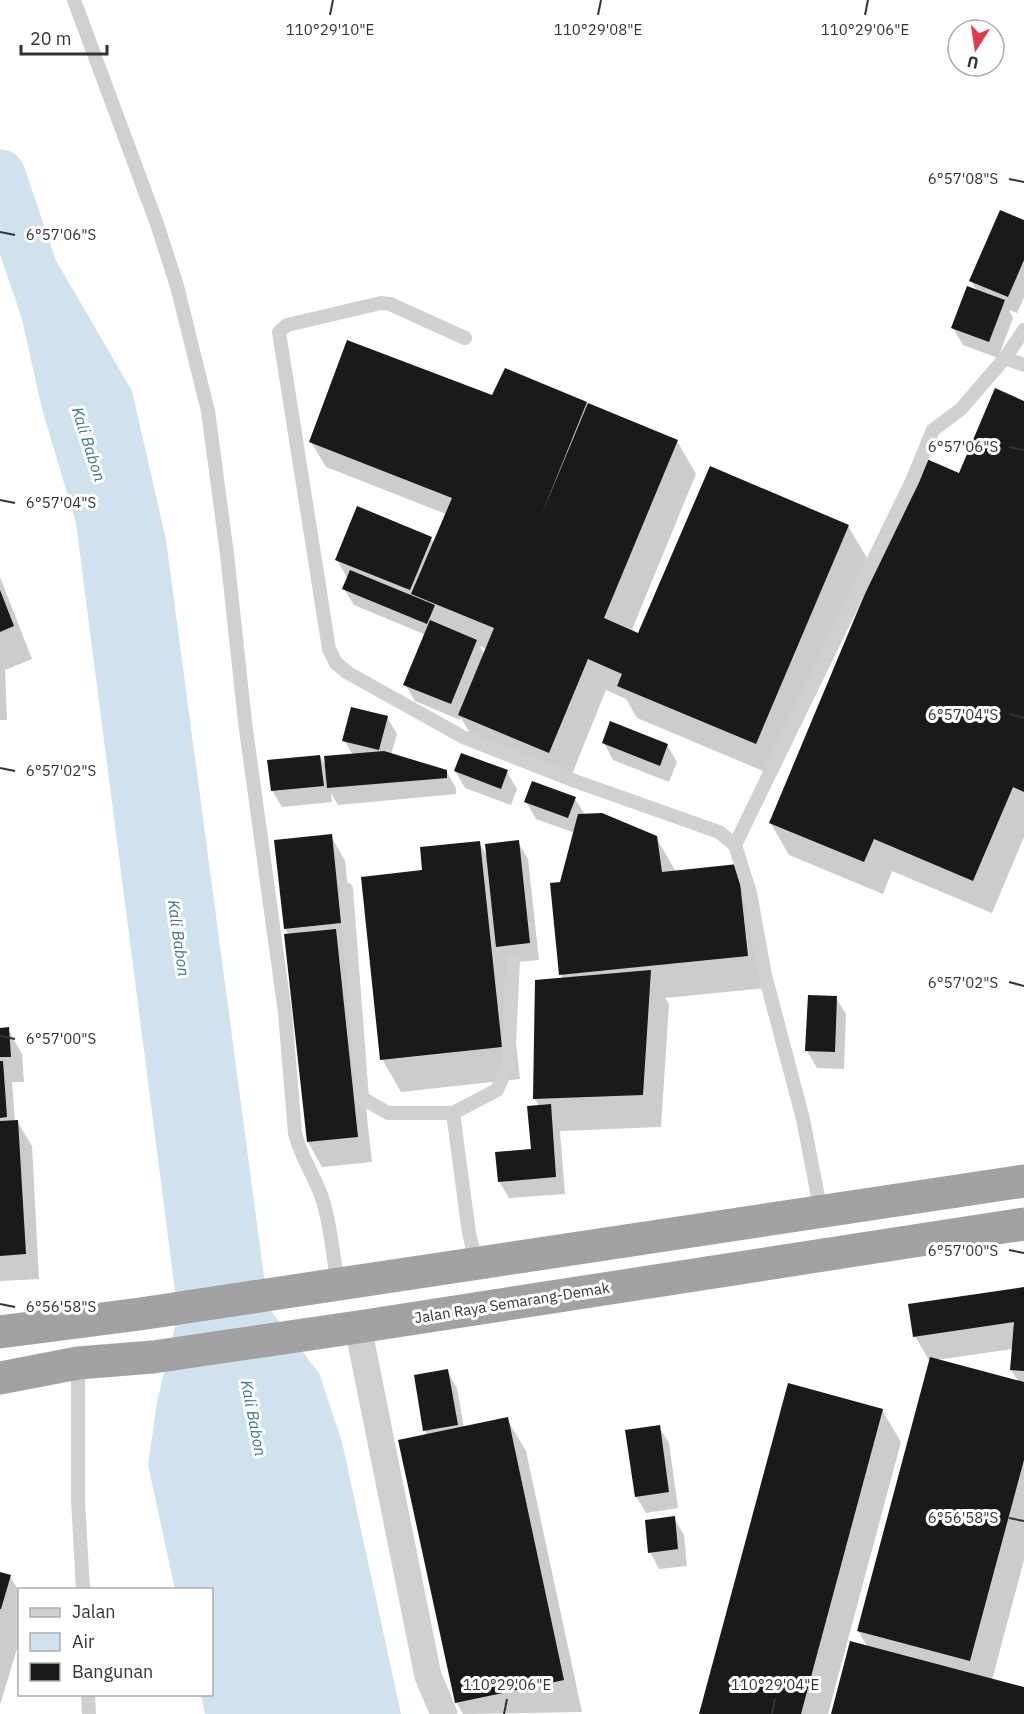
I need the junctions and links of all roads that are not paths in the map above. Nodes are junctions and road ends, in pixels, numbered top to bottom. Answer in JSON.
{"nodes":[{"id":1,"x":74,"y":0,"type":"edge"},
{"id":2,"x":1024,"y":330,"type":"edge"},
{"id":3,"x":465,"y":338,"type":"dead end"},
{"id":4,"x":1005,"y":358,"type":"junction"},
{"id":5,"x":1024,"y":365,"type":"edge"},
{"id":6,"x":735,"y":845,"type":"junction"},
{"id":7,"x":346,"y":890,"type":"dead end"},
{"id":8,"x":513,"y":960,"type":"dead end"},
{"id":9,"x":453,"y":1113,"type":"junction"},
{"id":10,"x":1024,"y":1181,"type":"edge"},
{"id":11,"x":821,"y":1212,"type":"junction"},
{"id":12,"x":1024,"y":1224,"type":"edge"},
{"id":13,"x":472,"y":1248,"type":"junction"},
{"id":14,"x":325,"y":1286,"type":"junction"},
{"id":15,"x":358,"y":1327,"type":"junction"},
{"id":16,"x":0,"y":1332,"type":"edge"},
{"id":17,"x":78,"y":1363,"type":"junction"},
{"id":18,"x":0,"y":1378,"type":"edge"},
{"id":19,"x":83,"y":1588,"type":"edge"},
{"id":20,"x":88,"y":1696,"type":"edge"},
{"id":21,"x":89,"y":1714,"type":"edge"},
{"id":22,"x":444,"y":1714,"type":"edge"}],
"edges":[{"from":1,"to":14,"type":"lane"},
{"from":2,"to":4,"type":"lane"},
{"from":3,"to":6,"type":"lane"},
{"from":4,"to":5,"type":"lane"},
{"from":4,"to":6,"type":"lane"},
{"from":6,"to":11,"type":"lane"},
{"from":7,"to":9,"type":"lane"},
{"from":8,"to":9,"type":"lane"},
{"from":9,"to":13,"type":"lane"},
{"from":10,"to":11,"type":"highway"},
{"from":11,"to":13,"type":"highway"},
{"from":12,"to":15,"type":"highway","name":"Jalan Raya Semarang-Demak"},
{"from":13,"to":14,"type":"highway"},
{"from":14,"to":16,"type":"highway"},
{"from":15,"to":17,"type":"highway","name":"Jalan Raya Semarang-Demak"},
{"from":15,"to":22,"type":"street"},
{"from":17,"to":18,"type":"highway","name":"Jalan Raya Semarang-Demak"},
{"from":17,"to":19,"type":"lane"},
{"from":20,"to":21,"type":"lane"}]}
